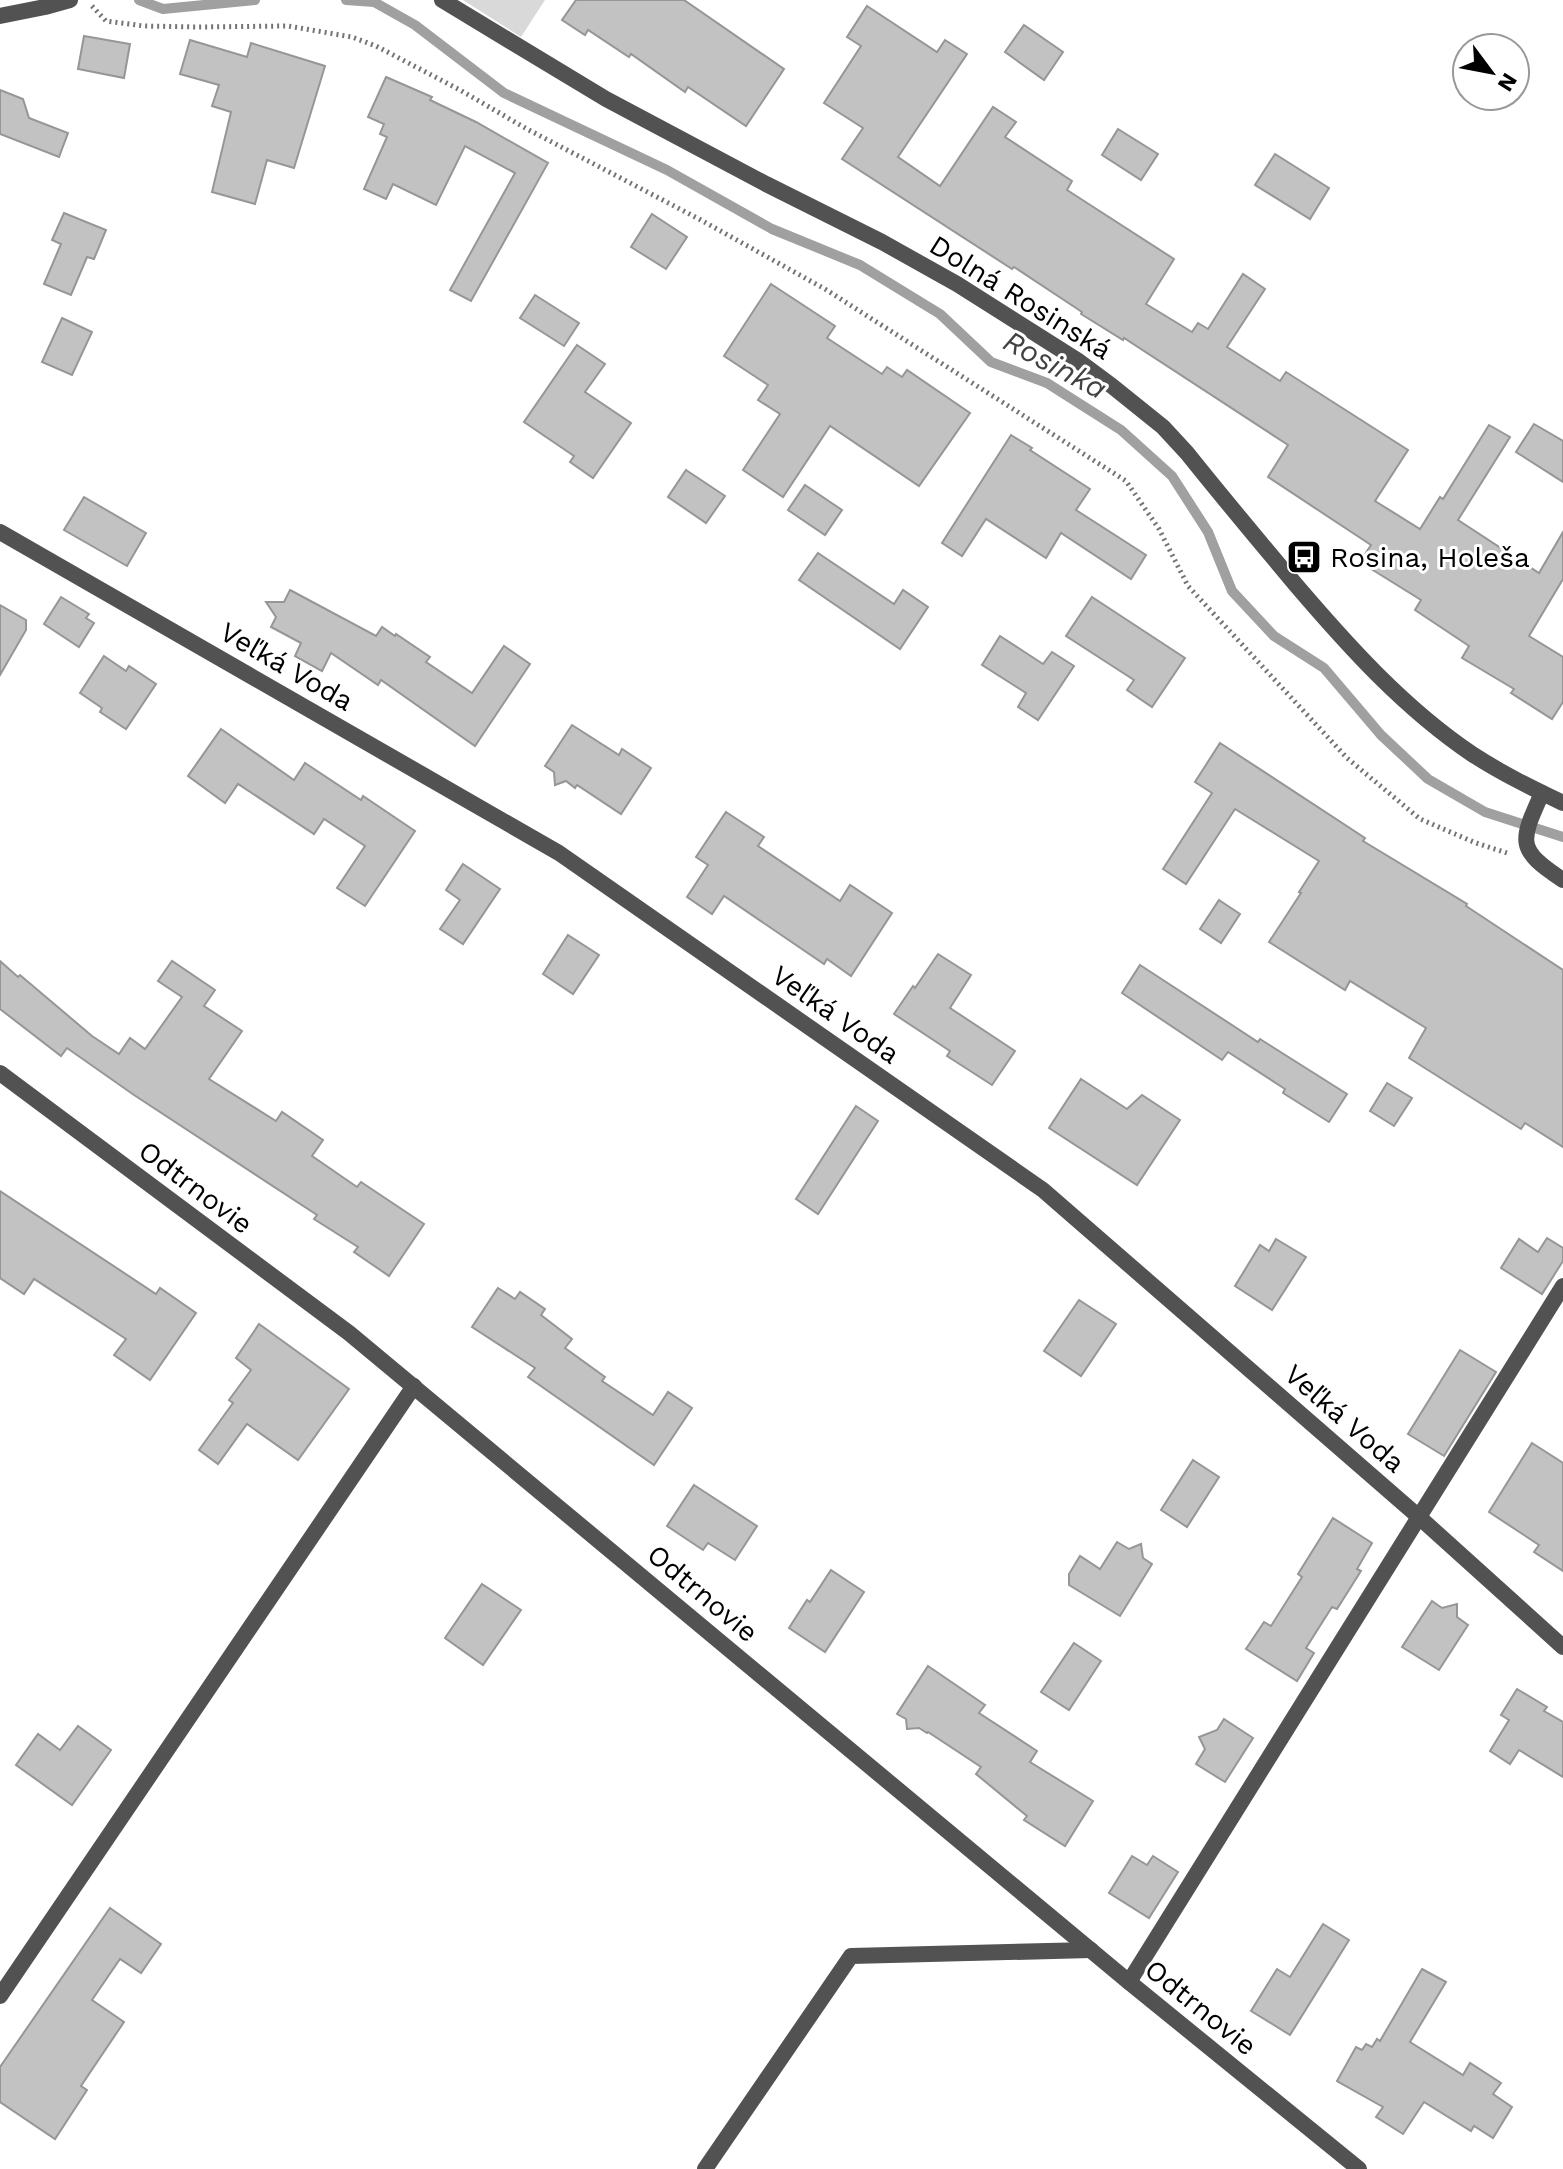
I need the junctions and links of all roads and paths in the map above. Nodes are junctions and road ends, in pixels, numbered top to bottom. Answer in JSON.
{"nodes":[{"id":1,"x":70,"y":0,"type":"edge"},
{"id":2,"x":85,"y":0,"type":"edge"},
{"id":3,"x":442,"y":0,"type":"edge"},
{"id":4,"x":0,"y":16,"type":"edge"},
{"id":5,"x":0,"y":532,"type":"edge"},
{"id":6,"x":1542,"y":793,"type":"junction"},
{"id":7,"x":1563,"y":803,"type":"edge"},
{"id":8,"x":1528,"y":834,"type":"junction"},
{"id":9,"x":1563,"y":880,"type":"edge"},
{"id":10,"x":0,"y":1073,"type":"edge"},
{"id":11,"x":1563,"y":1286,"type":"edge"},
{"id":12,"x":414,"y":1386,"type":"junction"},
{"id":13,"x":1419,"y":1517,"type":"junction"},
{"id":14,"x":1563,"y":1647,"type":"edge"},
{"id":15,"x":1091,"y":1950,"type":"junction"},
{"id":16,"x":1129,"y":1982,"type":"junction"},
{"id":17,"x":0,"y":1996,"type":"edge"},
{"id":18,"x":1356,"y":2168,"type":"edge"},
{"id":19,"x":705,"y":2169,"type":"edge"}],
"edges":[{"from":1,"to":4,"type":"street"},
{"from":2,"to":8,"type":"path"},
{"from":3,"to":6,"type":"street","name":"Dolná Rosinská"},
{"from":5,"to":13,"type":"street","name":"Veľká Voda"},
{"from":6,"to":7,"type":"street","name":"Dolná Rosinská"},
{"from":6,"to":8,"type":"street"},
{"from":8,"to":9,"type":"street"},
{"from":10,"to":12,"type":"street","name":"Odtrnovie"},
{"from":11,"to":13,"type":"street"},
{"from":12,"to":15,"type":"street","name":"Odtrnovie"},
{"from":12,"to":17,"type":"street"},
{"from":13,"to":14,"type":"street","name":"Veľká Voda"},
{"from":13,"to":16,"type":"street"},
{"from":15,"to":16,"type":"street","name":"Odtrnovie"},
{"from":15,"to":19,"type":"street"},
{"from":16,"to":18,"type":"street","name":"Odtrnovie"}]}
